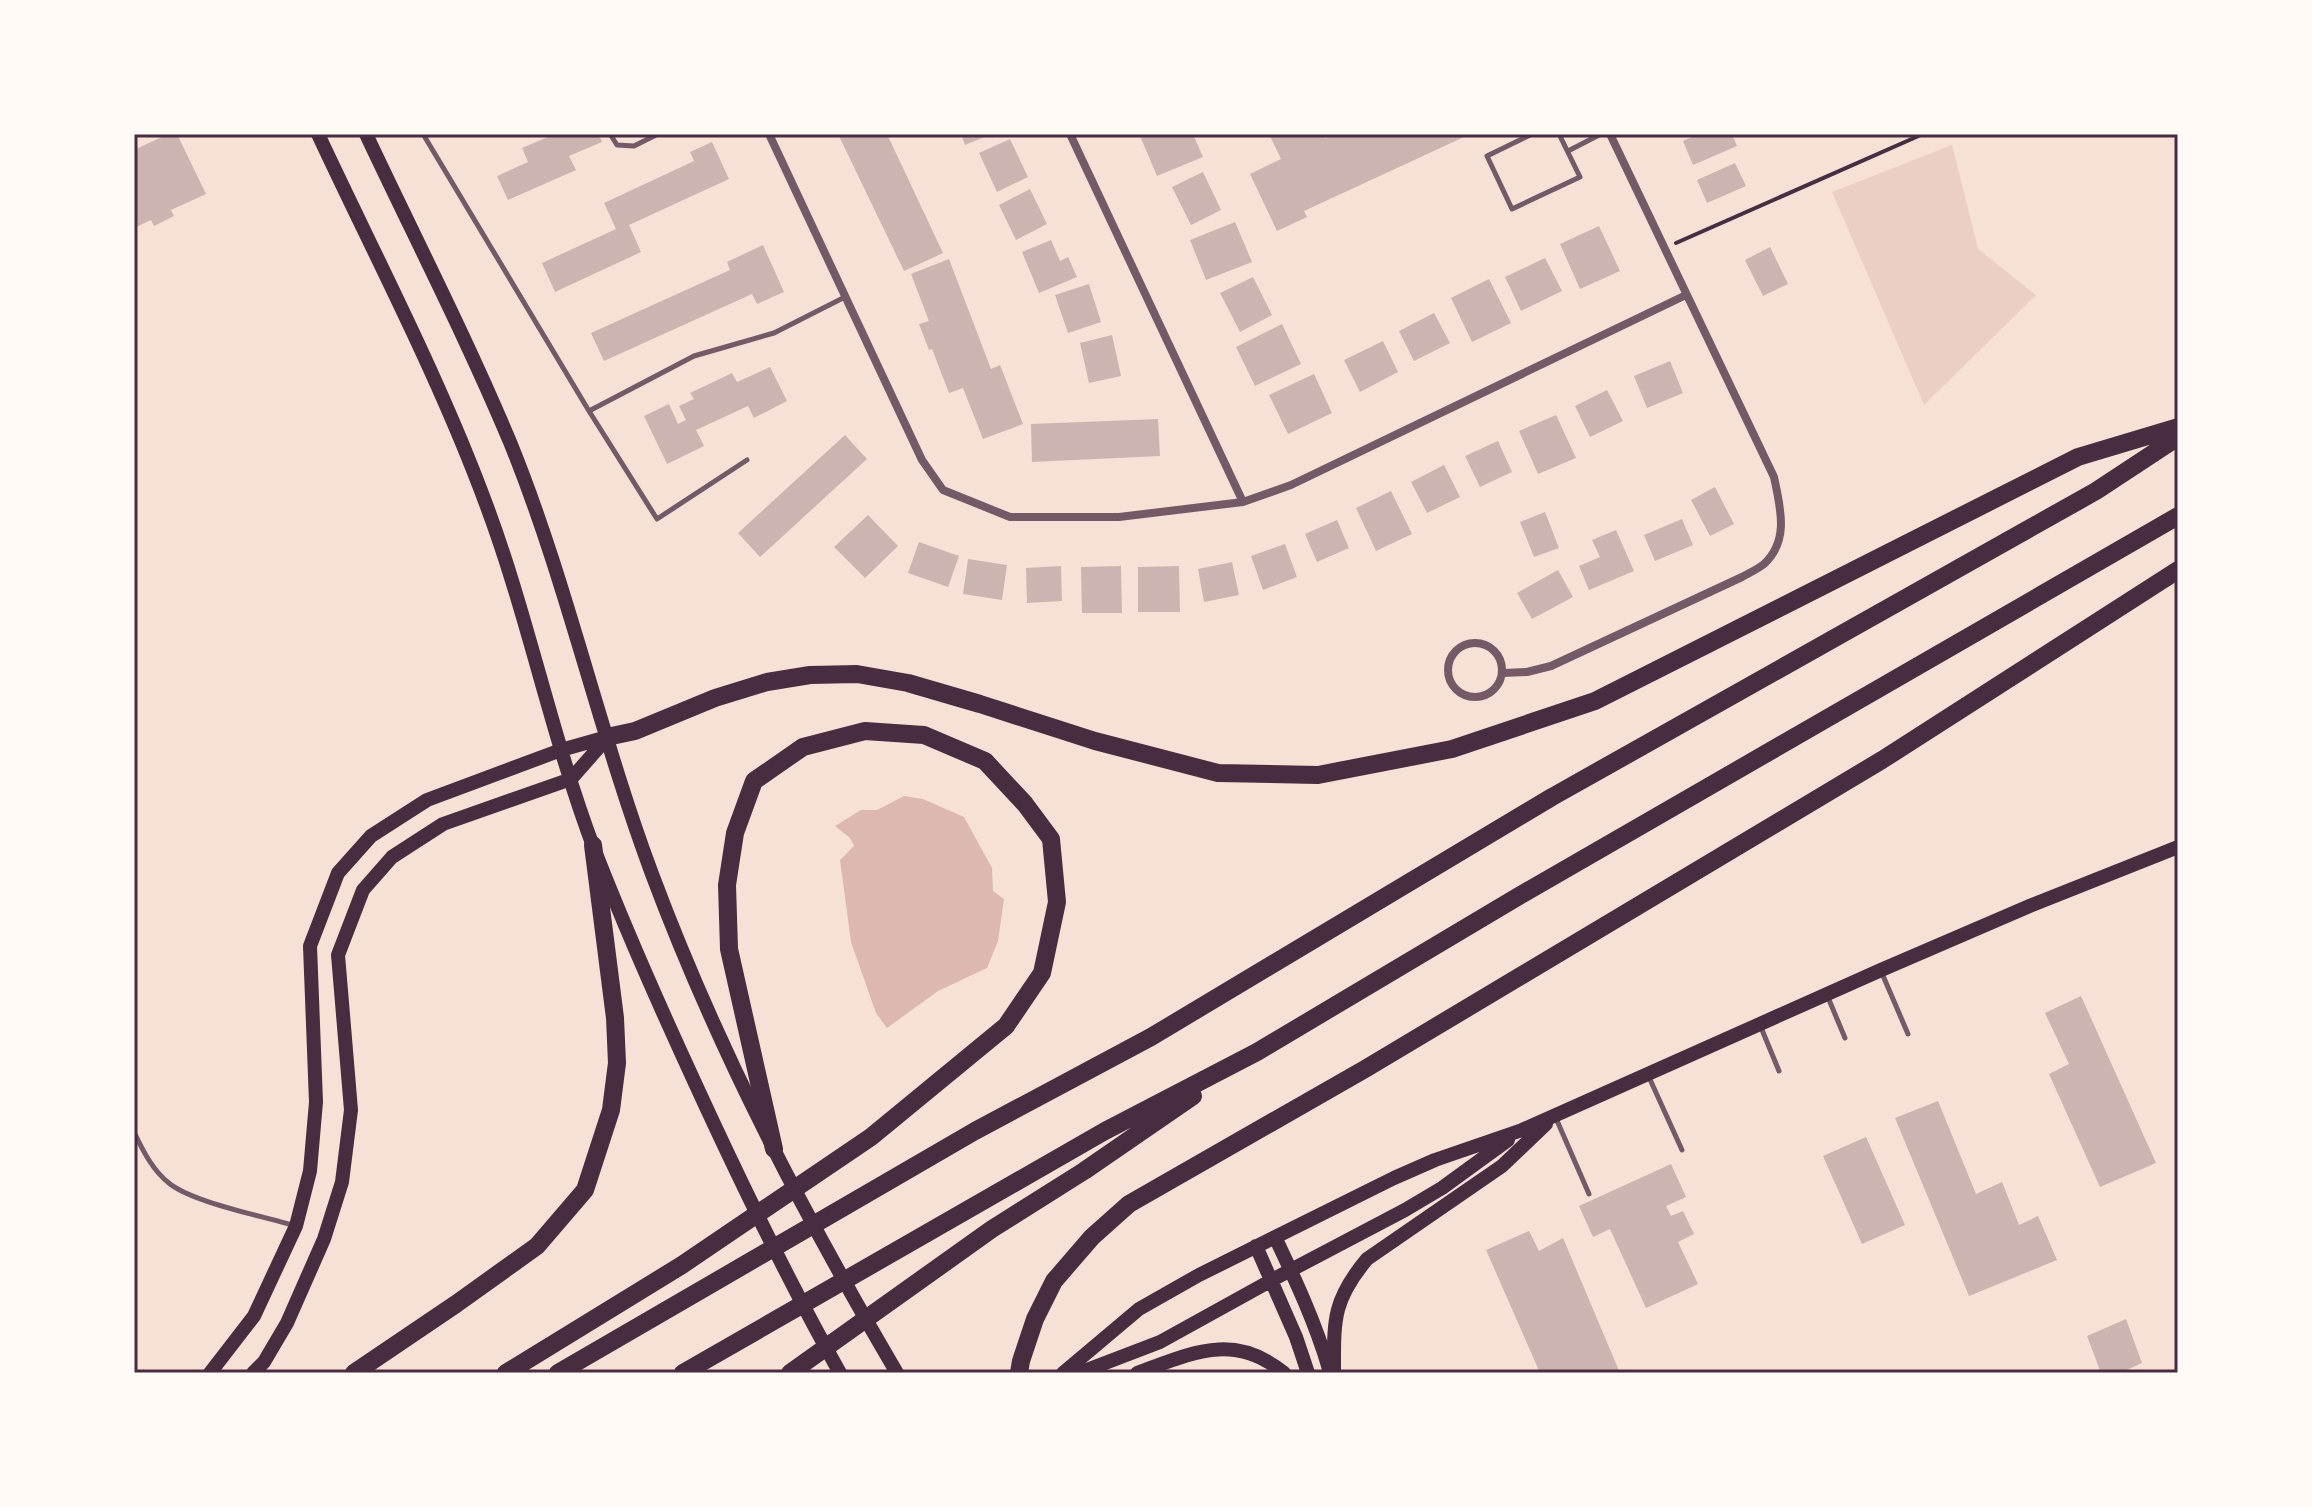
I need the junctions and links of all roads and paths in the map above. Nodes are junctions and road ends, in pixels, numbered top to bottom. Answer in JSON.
{"nodes":[{"id":1,"x":318,"y":134,"type":"edge"},
{"id":2,"x":366,"y":134,"type":"edge"},
{"id":3,"x":423,"y":134,"type":"edge"},
{"id":4,"x":610,"y":134,"type":"edge"},
{"id":5,"x":658,"y":134,"type":"edge"},
{"id":6,"x":769,"y":134,"type":"edge"},
{"id":7,"x":1070,"y":134,"type":"edge"},
{"id":8,"x":1532,"y":134,"type":"edge"},
{"id":9,"x":1559,"y":134,"type":"edge"},
{"id":10,"x":1601,"y":134,"type":"edge"},
{"id":11,"x":1610,"y":134,"type":"edge"},
{"id":12,"x":1923,"y":134,"type":"edge"},
{"id":13,"x":1568,"y":151,"type":"junction"},
{"id":14,"x":1664,"y":249,"type":"junction"},
{"id":15,"x":1686,"y":295,"type":"junction"},
{"id":16,"x":845,"y":297,"type":"junction"},
{"id":17,"x":589,"y":411,"type":"junction"},
{"id":18,"x":2178,"y":427,"type":"edge"},
{"id":19,"x":2178,"y":437,"type":"edge"},
{"id":20,"x":747,"y":460,"type":"dead end"},
{"id":21,"x":1243,"y":502,"type":"junction"},
{"id":22,"x":2178,"y":516,"type":"edge"},
{"id":23,"x":2178,"y":570,"type":"edge"},
{"id":24,"x":1503,"y":673,"type":"junction"},
{"id":25,"x":607,"y":737,"type":"junction"},
{"id":26,"x":561,"y":750,"type":"junction"},
{"id":27,"x":571,"y":779,"type":"junction"},
{"id":28,"x":593,"y":845,"type":"junction"},
{"id":29,"x":2178,"y":847,"type":"edge"},
{"id":30,"x":1881,"y":970,"type":"junction"},
{"id":31,"x":1827,"y":994,"type":"junction"},
{"id":32,"x":1759,"y":1024,"type":"junction"},
{"id":33,"x":1908,"y":1034,"type":"dead end"},
{"id":34,"x":1845,"y":1038,"type":"dead end"},
{"id":35,"x":1257,"y":1052,"type":"junction"},
{"id":36,"x":1779,"y":1071,"type":"dead end"},
{"id":37,"x":1647,"y":1073,"type":"junction"},
{"id":38,"x":1554,"y":1115,"type":"junction"},
{"id":39,"x":1522,"y":1130,"type":"junction"},
{"id":40,"x":134,"y":1132,"type":"edge"},
{"id":41,"x":774,"y":1149,"type":"junction"},
{"id":42,"x":1682,"y":1150,"type":"dead end"},
{"id":43,"x":1589,"y":1194,"type":"dead end"},
{"id":44,"x":296,"y":1226,"type":"junction"},
{"id":45,"x":1275,"y":1237,"type":"junction"},
{"id":46,"x":1256,"y":1246,"type":"junction"},
{"id":47,"x":1291,"y":1270,"type":"junction"},
{"id":48,"x":1272,"y":1280,"type":"junction"},
{"id":49,"x":210,"y":1373,"type":"edge"},
{"id":50,"x":253,"y":1373,"type":"edge"},
{"id":51,"x":354,"y":1373,"type":"edge"},
{"id":52,"x":506,"y":1373,"type":"edge"},
{"id":53,"x":558,"y":1373,"type":"edge"},
{"id":54,"x":683,"y":1373,"type":"edge"},
{"id":55,"x":790,"y":1373,"type":"edge"},
{"id":56,"x":840,"y":1373,"type":"edge"},
{"id":57,"x":897,"y":1373,"type":"edge"},
{"id":58,"x":1019,"y":1373,"type":"edge"},
{"id":59,"x":1063,"y":1373,"type":"edge"},
{"id":60,"x":1079,"y":1373,"type":"edge"},
{"id":61,"x":1137,"y":1373,"type":"edge"},
{"id":62,"x":1284,"y":1373,"type":"edge"},
{"id":63,"x":1308,"y":1373,"type":"edge"},
{"id":64,"x":1332,"y":1373,"type":"edge"}],
"edges":[{"from":1,"to":26,"type":"main road"},
{"from":2,"to":25,"type":"main road"},
{"from":3,"to":17,"type":"lane"},
{"from":4,"to":5,"type":"lane"},
{"from":6,"to":16,"type":"street"},
{"from":7,"to":21,"type":"street"},
{"from":8,"to":13,"type":"lane"},
{"from":9,"to":13,"type":"lane"},
{"from":10,"to":13,"type":"lane"},
{"from":11,"to":14,"type":"street"},
{"from":12,"to":14,"type":"path"},
{"from":14,"to":15,"type":"street"},
{"from":15,"to":21,"type":"street"},
{"from":15,"to":24,"type":"street"},
{"from":16,"to":17,"type":"lane"},
{"from":16,"to":21,"type":"street"},
{"from":17,"to":20,"type":"lane"},
{"from":18,"to":25,"type":"highway"},
{"from":19,"to":53,"type":"highway"},
{"from":22,"to":35,"type":"highway"},
{"from":23,"to":58,"type":"highway"},
{"from":24,"to":24,"type":"street"},
{"from":25,"to":26,"type":"main road"},
{"from":25,"to":27,"type":"main road"},
{"from":25,"to":41,"type":"main road"},
{"from":26,"to":27,"type":"main road"},
{"from":26,"to":44,"type":"main road"},
{"from":27,"to":28,"type":"main road"},
{"from":27,"to":50,"type":"main road"},
{"from":28,"to":51,"type":"highway"},
{"from":28,"to":56,"type":"main road"},
{"from":29,"to":30,"type":"main road"},
{"from":30,"to":31,"type":"main road"},
{"from":30,"to":33,"type":"lane"},
{"from":31,"to":32,"type":"main road"},
{"from":31,"to":34,"type":"lane"},
{"from":32,"to":36,"type":"lane"},
{"from":32,"to":37,"type":"main road"},
{"from":35,"to":54,"type":"highway"},
{"from":35,"to":55,"type":"highway"},
{"from":37,"to":38,"type":"main road"},
{"from":37,"to":42,"type":"lane"},
{"from":38,"to":39,"type":"main road"},
{"from":38,"to":43,"type":"lane"},
{"from":38,"to":64,"type":"main road"},
{"from":39,"to":45,"type":"main road"},
{"from":39,"to":47,"type":"main road"},
{"from":40,"to":44,"type":"lane"},
{"from":41,"to":52,"type":"highway"},
{"from":41,"to":57,"type":"main road"},
{"from":44,"to":49,"type":"main road"},
{"from":45,"to":46,"type":"main road"},
{"from":45,"to":47,"type":"main road"},
{"from":46,"to":48,"type":"main road"},
{"from":46,"to":59,"type":"main road"},
{"from":47,"to":48,"type":"main road"},
{"from":47,"to":64,"type":"main road"},
{"from":48,"to":60,"type":"main road"},
{"from":48,"to":63,"type":"main road"},
{"from":61,"to":62,"type":"main road"}]}
